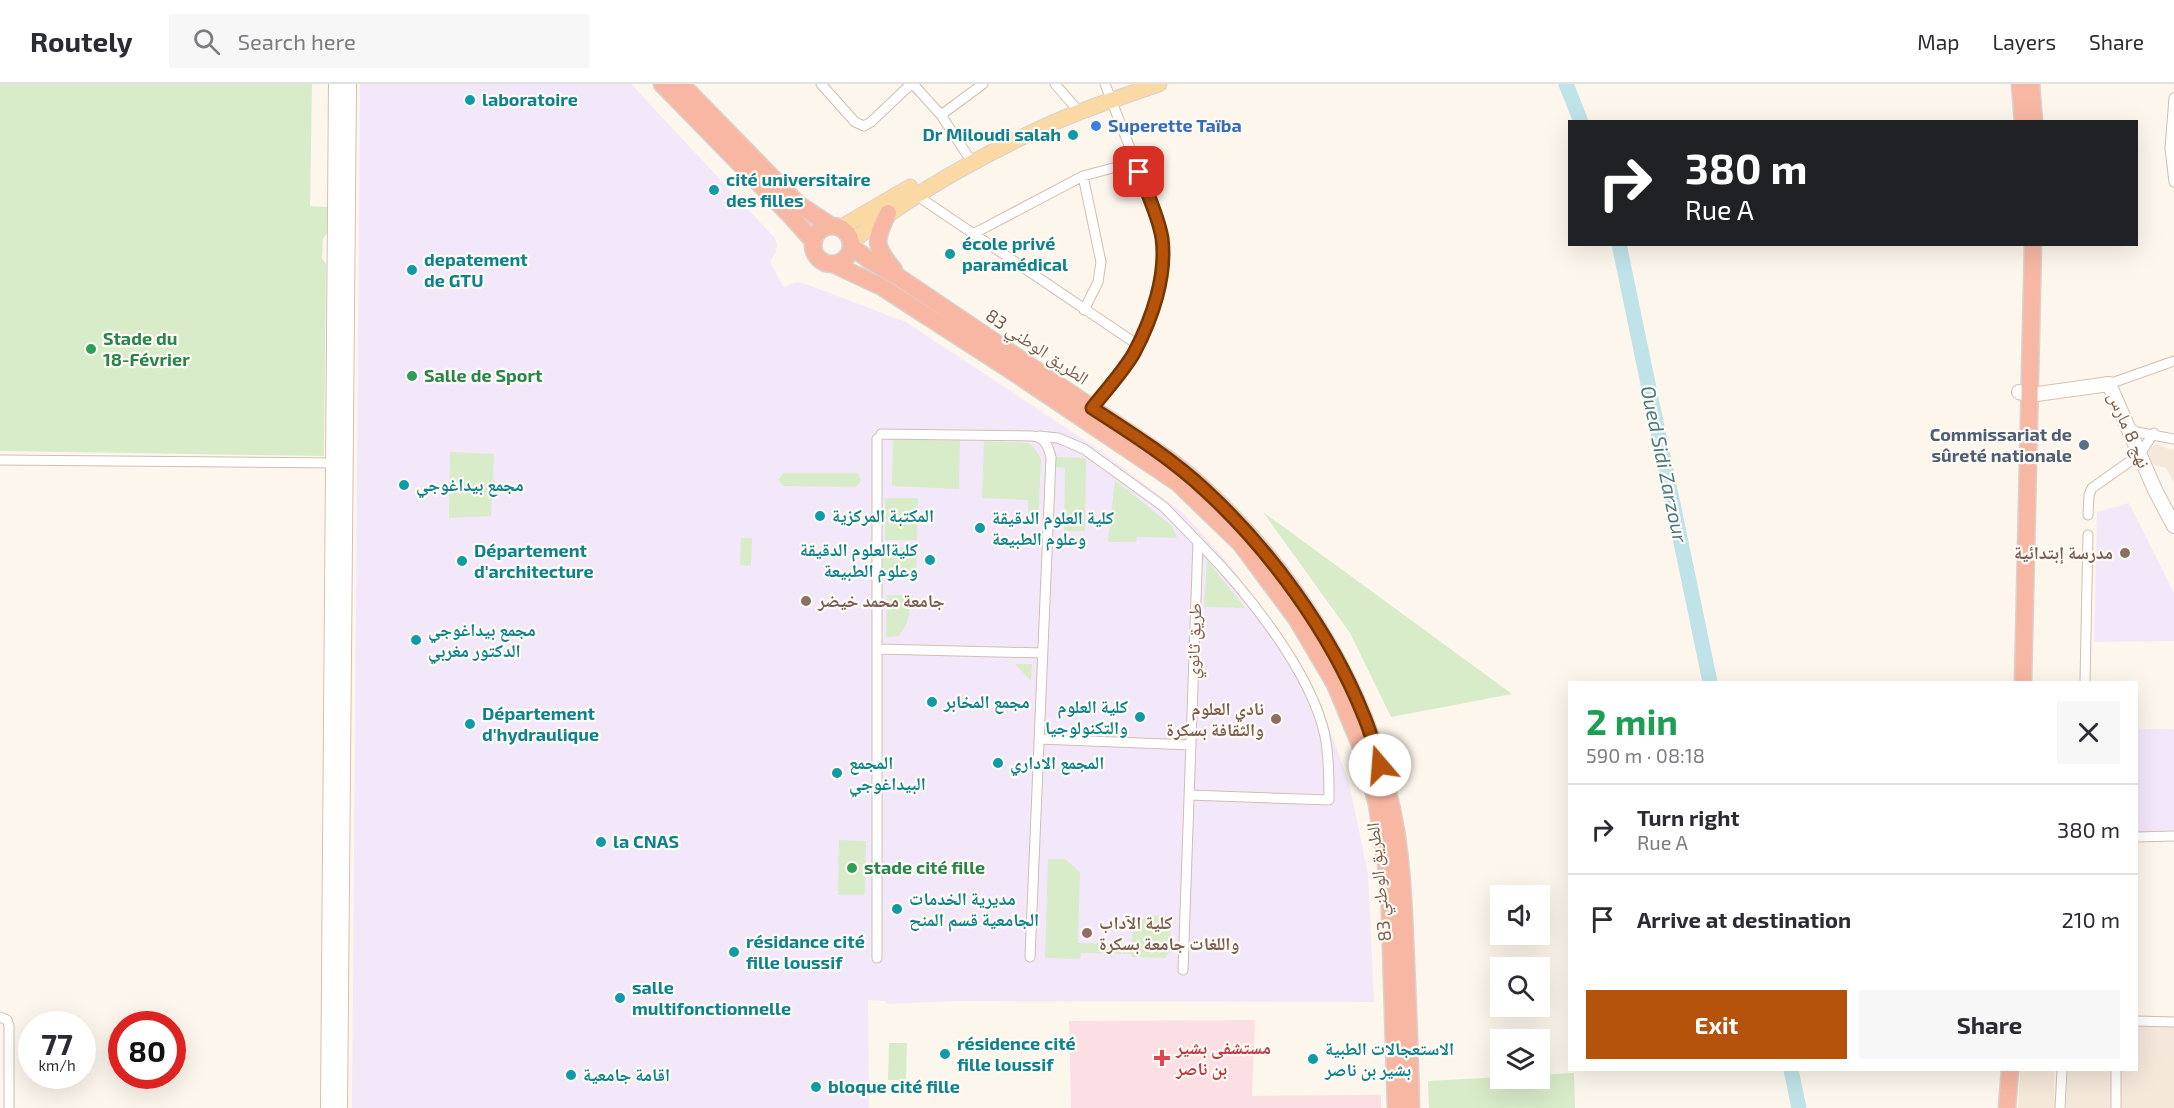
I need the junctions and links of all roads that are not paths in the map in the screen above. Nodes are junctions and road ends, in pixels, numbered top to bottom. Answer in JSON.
{"nodes":[{"id":1,"x":336,"y":84,"type":"edge"},
{"id":2,"x":349,"y":84,"type":"edge"},
{"id":3,"x":662,"y":84,"type":"edge"},
{"id":4,"x":681,"y":84,"type":"edge"},
{"id":5,"x":821,"y":84,"type":"edge"},
{"id":6,"x":912,"y":84,"type":"edge"},
{"id":7,"x":983,"y":84,"type":"edge"},
{"id":8,"x":1055,"y":84,"type":"edge"},
{"id":9,"x":1140,"y":84,"type":"edge"},
{"id":10,"x":1159,"y":84,"type":"edge"},
{"id":11,"x":2020,"y":84,"type":"edge"},
{"id":12,"x":2031,"y":84,"type":"edge"},
{"id":13,"x":1109,"y":93,"type":"edge"},
{"id":14,"x":2174,"y":98,"type":"edge"},
{"id":15,"x":1076,"y":108,"type":"junction"},
{"id":16,"x":941,"y":115,"type":"junction"},
{"id":17,"x":2023,"y":120,"type":"edge"},
{"id":18,"x":2034,"y":120,"type":"edge"},
{"id":19,"x":968,"y":156,"type":"junction"},
{"id":20,"x":1135,"y":162,"type":"junction"},
{"id":21,"x":1083,"y":176,"type":"junction"},
{"id":22,"x":2174,"y":182,"type":"edge"},
{"id":23,"x":916,"y":195,"type":"junction"},
{"id":24,"x":888,"y":213,"type":"junction"},
{"id":25,"x":835,"y":227,"type":"junction"},
{"id":26,"x":973,"y":234,"type":"junction"},
{"id":27,"x":814,"y":242,"type":"junction"},
{"id":28,"x":851,"y":244,"type":"junction"},
{"id":29,"x":2022,"y":246,"type":"edge"},
{"id":30,"x":2033,"y":246,"type":"edge"},
{"id":31,"x":832,"y":264,"type":"junction"},
{"id":32,"x":900,"y":278,"type":"junction"},
{"id":33,"x":1084,"y":310,"type":"junction"},
{"id":34,"x":1138,"y":345,"type":"junction"},
{"id":35,"x":2174,"y":361,"type":"edge"},
{"id":36,"x":2109,"y":384,"type":"junction"},
{"id":37,"x":2024,"y":394,"type":"junction"},
{"id":38,"x":1092,"y":408,"type":"junction"},
{"id":39,"x":2128,"y":428,"type":"junction"},
{"id":40,"x":2154,"y":434,"type":"junction"},
{"id":41,"x":1039,"y":436,"type":"junction"},
{"id":42,"x":2174,"y":439,"type":"edge"},
{"id":43,"x":2139,"y":455,"type":"junction"},
{"id":44,"x":0,"y":460,"type":"edge"},
{"id":45,"x":339,"y":463,"type":"junction"},
{"id":46,"x":2088,"y":515,"type":"dead end"},
{"id":47,"x":2174,"y":526,"type":"edge"},
{"id":48,"x":2088,"y":535,"type":"dead end"},
{"id":49,"x":1198,"y":542,"type":"junction"},
{"id":50,"x":877,"y":649,"type":"junction"},
{"id":51,"x":1042,"y":653,"type":"junction"},
{"id":52,"x":2012,"y":681,"type":"edge"},
{"id":53,"x":2023,"y":681,"type":"edge"},
{"id":54,"x":2085,"y":681,"type":"edge"},
{"id":55,"x":1039,"y":739,"type":"junction"},
{"id":56,"x":1191,"y":745,"type":"junction"},
{"id":57,"x":1189,"y":795,"type":"junction"},
{"id":58,"x":2174,"y":836,"type":"edge"},
{"id":59,"x":2138,"y":837,"type":"edge"},
{"id":60,"x":1030,"y":957,"type":"dead end"},
{"id":61,"x":877,"y":958,"type":"dead end"},
{"id":62,"x":1183,"y":970,"type":"dead end"},
{"id":63,"x":0,"y":1017,"type":"edge"},
{"id":64,"x":2138,"y":1021,"type":"edge"},
{"id":65,"x":2174,"y":1022,"type":"edge"},
{"id":66,"x":4,"y":1055,"type":"edge"},
{"id":67,"x":1999,"y":1071,"type":"edge"},
{"id":68,"x":2010,"y":1071,"type":"edge"},
{"id":69,"x":2062,"y":1071,"type":"edge"},
{"id":70,"x":2116,"y":1071,"type":"edge"},
{"id":71,"x":9,"y":1108,"type":"edge"},
{"id":72,"x":328,"y":1108,"type":"edge"},
{"id":73,"x":340,"y":1108,"type":"edge"},
{"id":74,"x":1396,"y":1108,"type":"edge"},
{"id":75,"x":1411,"y":1108,"type":"edge"},
{"id":76,"x":1996,"y":1108,"type":"edge"},
{"id":77,"x":2007,"y":1108,"type":"edge"},
{"id":78,"x":2060,"y":1108,"type":"edge"},
{"id":79,"x":2116,"y":1108,"type":"edge"}],
"edges":[{"from":1,"to":45,"type":"main road"},
{"from":2,"to":45,"type":"main road"},
{"from":3,"to":27,"type":"highway"},
{"from":4,"to":25,"type":"highway"},
{"from":5,"to":6,"type":"street"},
{"from":6,"to":16,"type":"street"},
{"from":7,"to":16,"type":"street"},
{"from":8,"to":15,"type":"street"},
{"from":9,"to":13,"type":"main road"},
{"from":10,"to":13,"type":"main road"},
{"from":11,"to":17,"type":"highway"},
{"from":12,"to":18,"type":"highway"},
{"from":13,"to":15,"type":"main road"},
{"from":13,"to":20,"type":"street"},
{"from":13,"to":23,"type":"main road"},
{"from":14,"to":22,"type":"street"},
{"from":15,"to":19,"type":"main road"},
{"from":16,"to":19,"type":"street"},
{"from":19,"to":25,"type":"main road"},
{"from":20,"to":21,"type":"street"},
{"from":20,"to":34,"type":"street"},
{"from":21,"to":26,"type":"street"},
{"from":21,"to":33,"type":"street"},
{"from":23,"to":24,"type":"main road"},
{"from":23,"to":26,"type":"street"},
{"from":24,"to":28,"type":"main road"},
{"from":24,"to":32,"type":"highway"},
{"from":25,"to":27,"type":"highway"},
{"from":25,"to":28,"type":"highway"},
{"from":26,"to":33,"type":"street"},
{"from":27,"to":31,"type":"highway"},
{"from":28,"to":31,"type":"highway"},
{"from":28,"to":32,"type":"highway","name":"الطريق الوطني 83"},
{"from":29,"to":37,"type":"highway"},
{"from":30,"to":37,"type":"highway"},
{"from":31,"to":74,"type":"highway","name":"الطريق الوطني 83"},
{"from":32,"to":38,"type":"highway","name":"الطريق الوطني 83"},
{"from":33,"to":34,"type":"street"},
{"from":34,"to":38,"type":"street"},
{"from":35,"to":36,"type":"street"},
{"from":36,"to":37,"type":"main road","name":"نهج 8 مارس"},
{"from":36,"to":39,"type":"main road","name":"نهج 8 مارس"},
{"from":37,"to":52,"type":"highway"},
{"from":37,"to":53,"type":"highway"},
{"from":38,"to":75,"type":"highway","name":"الطريق الوطني 83"},
{"from":39,"to":40,"type":"street"},
{"from":39,"to":43,"type":"main road","name":"نهج 8 مارس"},
{"from":40,"to":42,"type":"street"},
{"from":40,"to":43,"type":"street"},
{"from":41,"to":49,"type":"street"},
{"from":41,"to":50,"type":"street"},
{"from":41,"to":51,"type":"street"},
{"from":43,"to":46,"type":"street"},
{"from":43,"to":47,"type":"main road","name":"نهج 8 مارس"},
{"from":44,"to":45,"type":"street"},
{"from":45,"to":72,"type":"main road"},
{"from":45,"to":73,"type":"main road"},
{"from":48,"to":54,"type":"street"},
{"from":49,"to":56,"type":"street","name":"طريق ثانوي"},
{"from":49,"to":57,"type":"street"},
{"from":50,"to":51,"type":"street"},
{"from":50,"to":61,"type":"street"},
{"from":51,"to":55,"type":"street"},
{"from":55,"to":56,"type":"street"},
{"from":55,"to":60,"type":"street"},
{"from":56,"to":57,"type":"street","name":"طريق ثانوي"},
{"from":57,"to":62,"type":"street","name":"طريق ثانوي"},
{"from":58,"to":59,"type":"street"},
{"from":63,"to":66,"type":"street"},
{"from":64,"to":65,"type":"street"},
{"from":66,"to":71,"type":"street"},
{"from":67,"to":76,"type":"highway"},
{"from":68,"to":77,"type":"highway"},
{"from":69,"to":78,"type":"street"},
{"from":70,"to":79,"type":"street"}]}
